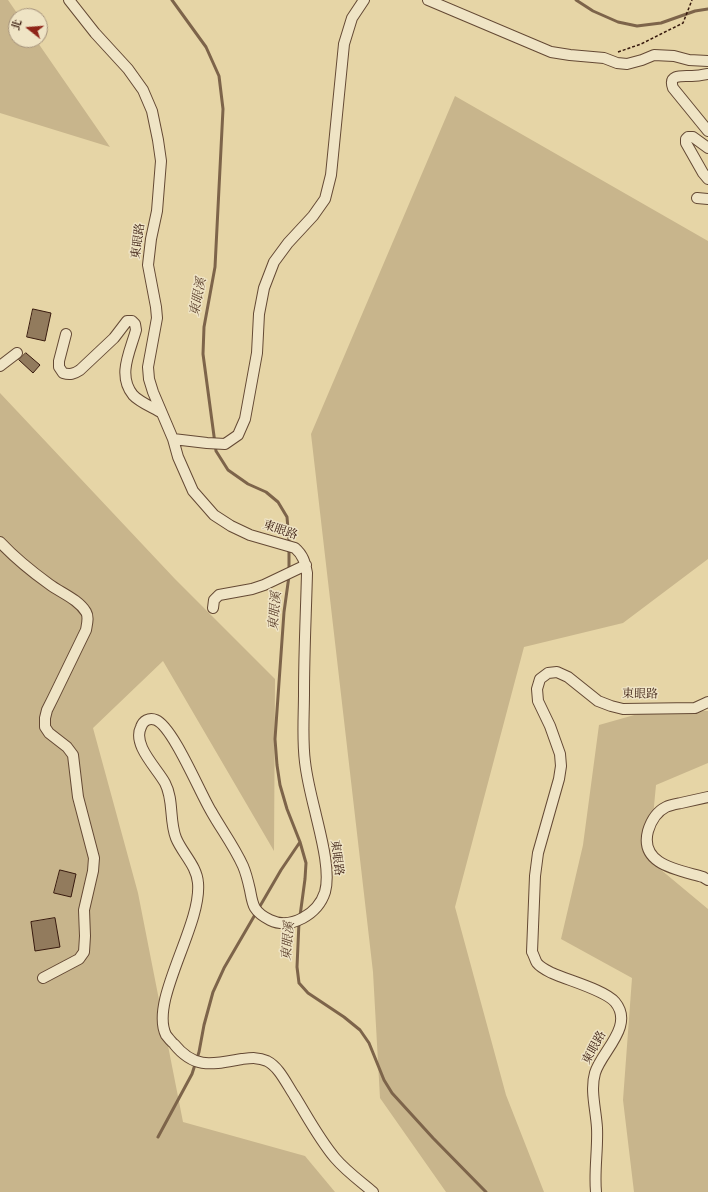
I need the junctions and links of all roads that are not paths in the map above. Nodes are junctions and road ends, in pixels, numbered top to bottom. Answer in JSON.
{"nodes":[{"id":1,"x":69,"y":0,"type":"edge"},
{"id":2,"x":364,"y":0,"type":"edge"},
{"id":3,"x":428,"y":0,"type":"edge"},
{"id":4,"x":708,"y":61,"type":"edge"},
{"id":5,"x":708,"y":74,"type":"edge"},
{"id":6,"x":708,"y":131,"type":"edge"},
{"id":7,"x":708,"y":148,"type":"edge"},
{"id":8,"x":708,"y":179,"type":"edge"},
{"id":9,"x":697,"y":198,"type":"dead end"},
{"id":10,"x":708,"y":198,"type":"edge"},
{"id":11,"x":66,"y":334,"type":"dead end"},
{"id":12,"x":17,"y":353,"type":"dead end"},
{"id":13,"x":0,"y":366,"type":"edge"},
{"id":14,"x":162,"y":413,"type":"junction"},
{"id":15,"x":173,"y":439,"type":"junction"},
{"id":16,"x":0,"y":542,"type":"edge"},
{"id":17,"x":306,"y":565,"type":"junction"},
{"id":18,"x":213,"y":608,"type":"dead end"},
{"id":19,"x":708,"y":702,"type":"edge"},
{"id":20,"x":708,"y":797,"type":"edge"},
{"id":21,"x":708,"y":880,"type":"edge"},
{"id":22,"x":43,"y":978,"type":"dead end"},
{"id":23,"x":373,"y":1192,"type":"edge"},
{"id":24,"x":596,"y":1192,"type":"edge"}],
"edges":[{"from":1,"to":14,"type":"street","name":"東眼路"},
{"from":2,"to":15,"type":"street"},
{"from":3,"to":4,"type":"street"},
{"from":5,"to":6,"type":"street"},
{"from":7,"to":8,"type":"street"},
{"from":9,"to":10,"type":"street"},
{"from":11,"to":14,"type":"street"},
{"from":12,"to":13,"type":"street"},
{"from":14,"to":15,"type":"street","name":"東眼路"},
{"from":15,"to":17,"type":"street","name":"東眼路"},
{"from":16,"to":22,"type":"street"},
{"from":17,"to":18,"type":"street"},
{"from":17,"to":23,"type":"street","name":"東眼路"},
{"from":19,"to":24,"type":"street","name":"東眼路"},
{"from":20,"to":21,"type":"street"}]}
